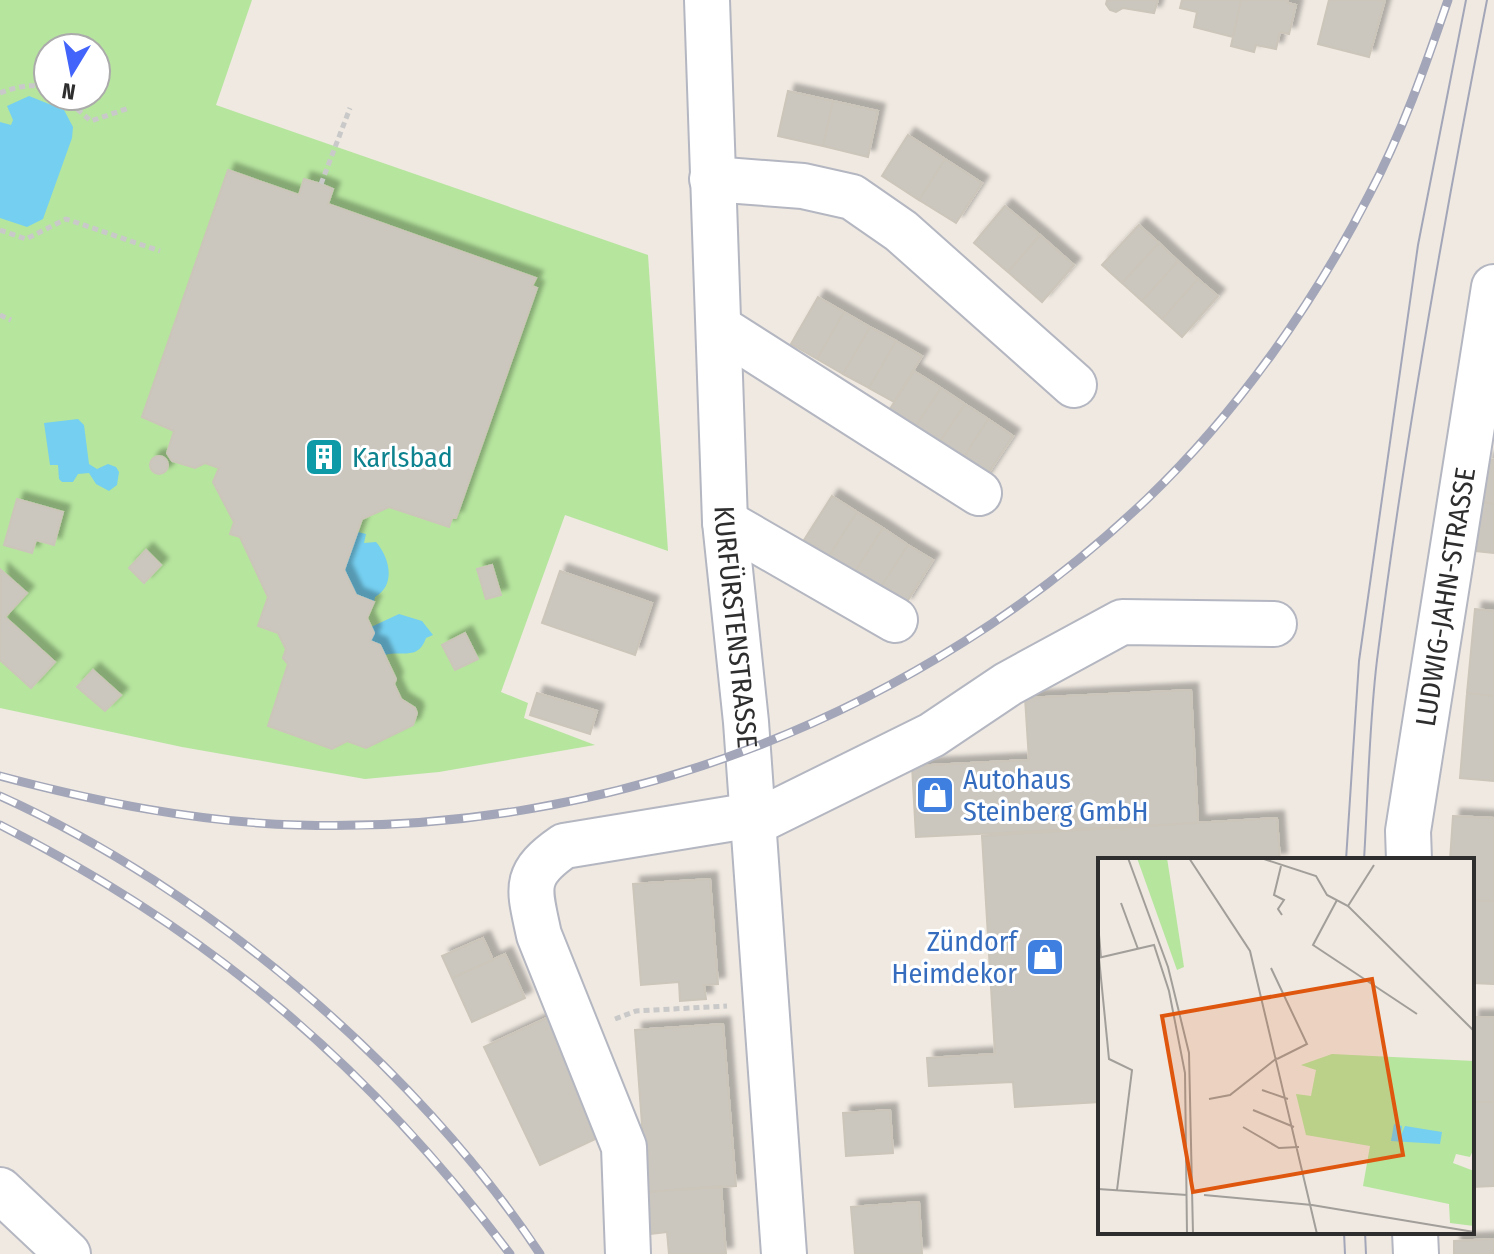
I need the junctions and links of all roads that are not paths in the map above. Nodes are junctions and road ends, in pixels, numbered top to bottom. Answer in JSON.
{"nodes":[{"id":1,"x":707,"y":0,"type":"edge"},
{"id":2,"x":712,"y":179,"type":"junction"},
{"id":3,"x":1494,"y":287,"type":"edge"},
{"id":4,"x":720,"y":328,"type":"junction"},
{"id":5,"x":1074,"y":385,"type":"dead end"},
{"id":6,"x":979,"y":493,"type":"dead end"},
{"id":7,"x":725,"y":522,"type":"junction"},
{"id":8,"x":895,"y":620,"type":"dead end"},
{"id":9,"x":1274,"y":624,"type":"dead end"},
{"id":10,"x":753,"y":819,"type":"junction"},
{"id":11,"x":1409,"y":858,"type":"edge"},
{"id":12,"x":0,"y":1190,"type":"edge"},
{"id":13,"x":1415,"y":1234,"type":"edge"},
{"id":14,"x":68,"y":1254,"type":"edge"},
{"id":15,"x":628,"y":1254,"type":"edge"},
{"id":16,"x":784,"y":1254,"type":"edge"},
{"id":17,"x":1416,"y":1254,"type":"edge"}],
"edges":[{"from":1,"to":2,"type":"street","name":"KURFÜRSTENSTRASSE"},
{"from":2,"to":4,"type":"street","name":"KURFÜRSTENSTRASSE"},
{"from":2,"to":5,"type":"street"},
{"from":3,"to":11,"type":"street","name":"LUDWIG-JAHN-STRASSE"},
{"from":4,"to":6,"type":"street"},
{"from":4,"to":7,"type":"street","name":"KURFÜRSTENSTRASSE"},
{"from":7,"to":8,"type":"street"},
{"from":7,"to":10,"type":"street","name":"KURFÜRSTENSTRASSE"},
{"from":9,"to":10,"type":"street"},
{"from":10,"to":15,"type":"street"},
{"from":10,"to":16,"type":"street","name":"KURFÜRSTENSTRASSE"},
{"from":12,"to":14,"type":"street"},
{"from":13,"to":17,"type":"street"}]}
